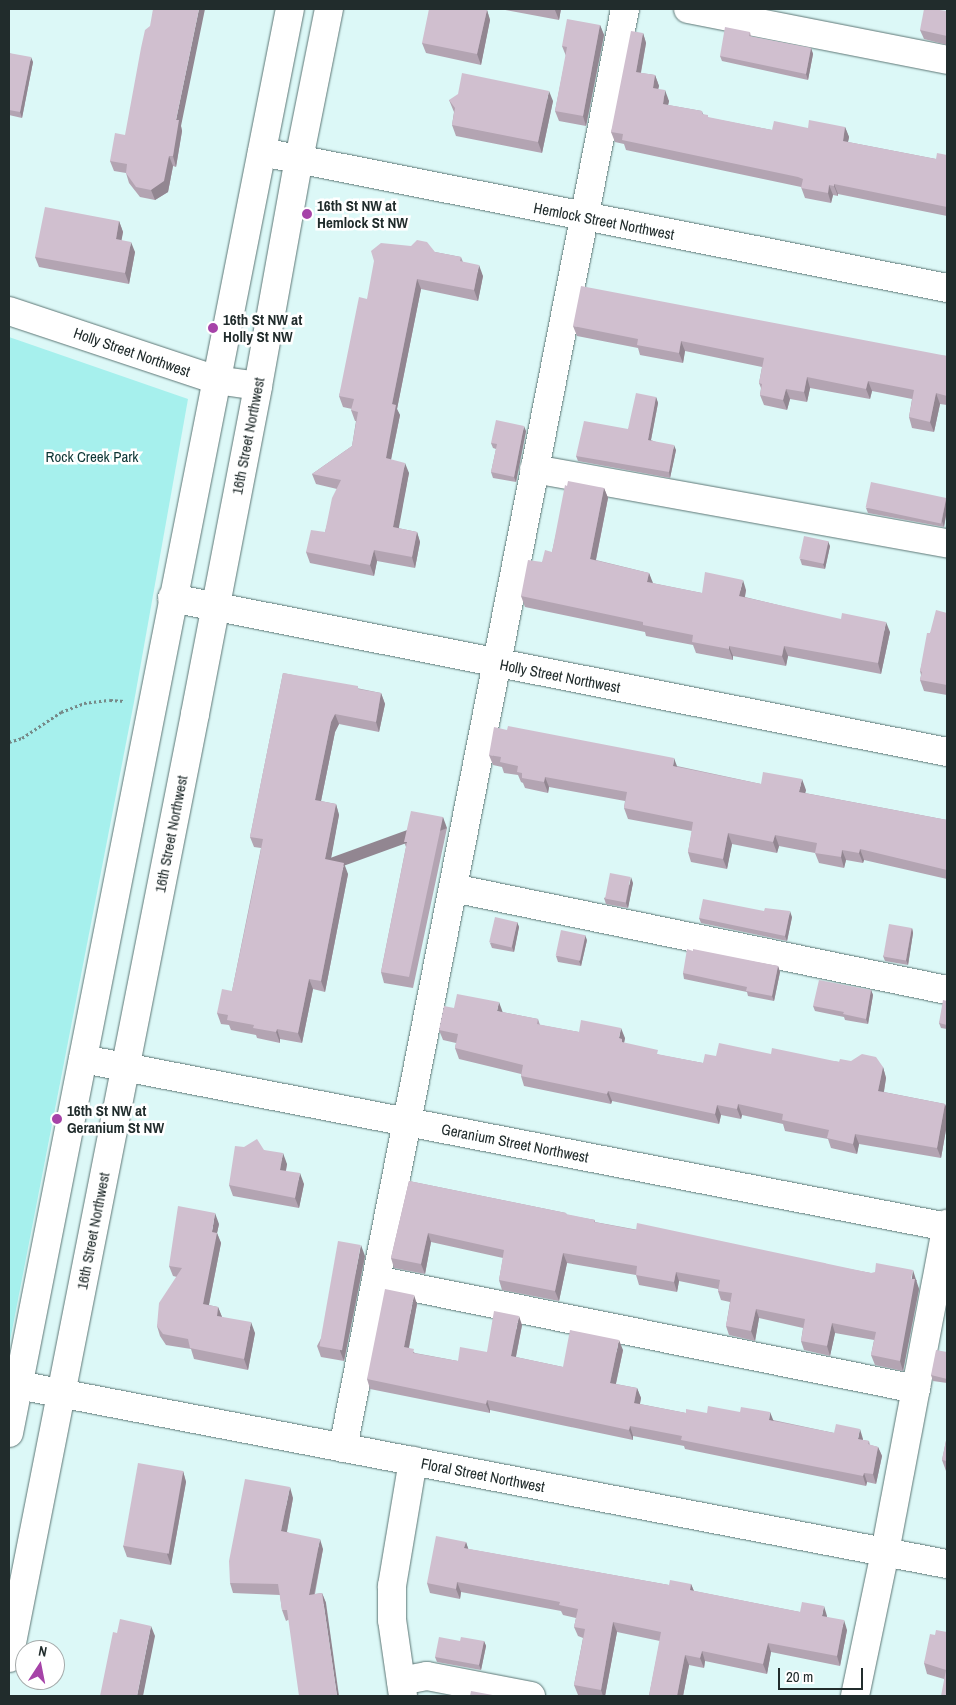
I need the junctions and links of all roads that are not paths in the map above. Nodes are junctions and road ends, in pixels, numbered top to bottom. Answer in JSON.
{"nodes":[{"id":1,"x":290,"y":9,"type":"edge"},
{"id":2,"x":329,"y":9,"type":"edge"},
{"id":3,"x":625,"y":9,"type":"edge"},
{"id":4,"x":688,"y":9,"type":"edge"},
{"id":5,"x":947,"y":60,"type":"edge"},
{"id":6,"x":262,"y":152,"type":"junction"},
{"id":7,"x":299,"y":159,"type":"junction"},
{"id":8,"x":583,"y":217,"type":"junction"},
{"id":9,"x":947,"y":288,"type":"edge"},
{"id":10,"x":9,"y":311,"type":"edge"},
{"id":11,"x":216,"y":380,"type":"junction"},
{"id":12,"x":258,"y":386,"type":"junction"},
{"id":13,"x":534,"y":470,"type":"junction"},
{"id":14,"x":947,"y":543,"type":"edge"},
{"id":15,"x":172,"y":598,"type":"junction"},
{"id":16,"x":214,"y":606,"type":"junction"},
{"id":17,"x":497,"y":664,"type":"junction"},
{"id":18,"x":947,"y":752,"type":"edge"},
{"id":19,"x":453,"y":888,"type":"junction"},
{"id":20,"x":947,"y":990,"type":"edge"},
{"id":21,"x":83,"y":1059,"type":"junction"},
{"id":22,"x":125,"y":1067,"type":"junction"},
{"id":23,"x":407,"y":1122,"type":"junction"},
{"id":24,"x":947,"y":1226,"type":"edge"},
{"id":25,"x":376,"y":1280,"type":"junction"},
{"id":26,"x":18,"y":1386,"type":"junction"},
{"id":27,"x":916,"y":1389,"type":"junction"},
{"id":28,"x":60,"y":1393,"type":"junction"},
{"id":29,"x":9,"y":1433,"type":"edge"},
{"id":30,"x":344,"y":1448,"type":"junction"},
{"id":31,"x":413,"y":1461,"type":"junction"},
{"id":32,"x":885,"y":1552,"type":"junction"},
{"id":33,"x":947,"y":1564,"type":"edge"},
{"id":34,"x":9,"y":1658,"type":"edge"},
{"id":35,"x":402,"y":1689,"type":"edge"},
{"id":36,"x":531,"y":1696,"type":"edge"},
{"id":37,"x":854,"y":1696,"type":"edge"}],
"edges":[{"from":1,"to":6,"type":"street"},
{"from":2,"to":7,"type":"street","name":"16th Street Northwest"},
{"from":3,"to":8,"type":"street"},
{"from":4,"to":5,"type":"street"},
{"from":6,"to":7,"type":"street","name":"Hemlock Street Northwest"},
{"from":6,"to":11,"type":"street"},
{"from":7,"to":8,"type":"street","name":"Hemlock Street Northwest"},
{"from":7,"to":12,"type":"street","name":"16th Street Northwest"},
{"from":8,"to":9,"type":"street","name":"Hemlock Street Northwest"},
{"from":8,"to":13,"type":"street"},
{"from":10,"to":11,"type":"street","name":"Holly Street Northwest"},
{"from":11,"to":12,"type":"street","name":"Holly Street Northwest"},
{"from":11,"to":15,"type":"street"},
{"from":12,"to":16,"type":"street","name":"16th Street Northwest"},
{"from":13,"to":14,"type":"street"},
{"from":13,"to":17,"type":"street"},
{"from":15,"to":16,"type":"street","name":"Holly Street Northwest"},
{"from":15,"to":21,"type":"street"},
{"from":16,"to":17,"type":"street","name":"Holly Street Northwest"},
{"from":16,"to":22,"type":"street","name":"16th Street Northwest"},
{"from":17,"to":18,"type":"street","name":"Holly Street Northwest"},
{"from":17,"to":19,"type":"street"},
{"from":19,"to":20,"type":"street"},
{"from":19,"to":23,"type":"street"},
{"from":21,"to":22,"type":"street","name":"Geranium Street Northwest"},
{"from":21,"to":26,"type":"street"},
{"from":22,"to":23,"type":"street","name":"Geranium Street Northwest"},
{"from":22,"to":28,"type":"street","name":"16th Street Northwest"},
{"from":23,"to":24,"type":"street","name":"Geranium Street Northwest"},
{"from":23,"to":25,"type":"street"},
{"from":24,"to":27,"type":"street"},
{"from":25,"to":27,"type":"street"},
{"from":25,"to":30,"type":"street"},
{"from":26,"to":28,"type":"street","name":"Floral Street Northwest"},
{"from":26,"to":29,"type":"street"},
{"from":27,"to":32,"type":"street"},
{"from":28,"to":30,"type":"street","name":"Floral Street Northwest"},
{"from":28,"to":34,"type":"street","name":"16th Street Northwest"},
{"from":30,"to":31,"type":"street","name":"Floral Street Northwest"},
{"from":31,"to":32,"type":"street","name":"Floral Street Northwest"},
{"from":31,"to":35,"type":"street"},
{"from":32,"to":33,"type":"street","name":"Floral Street Northwest"},
{"from":32,"to":37,"type":"street"},
{"from":35,"to":36,"type":"street"}]}
